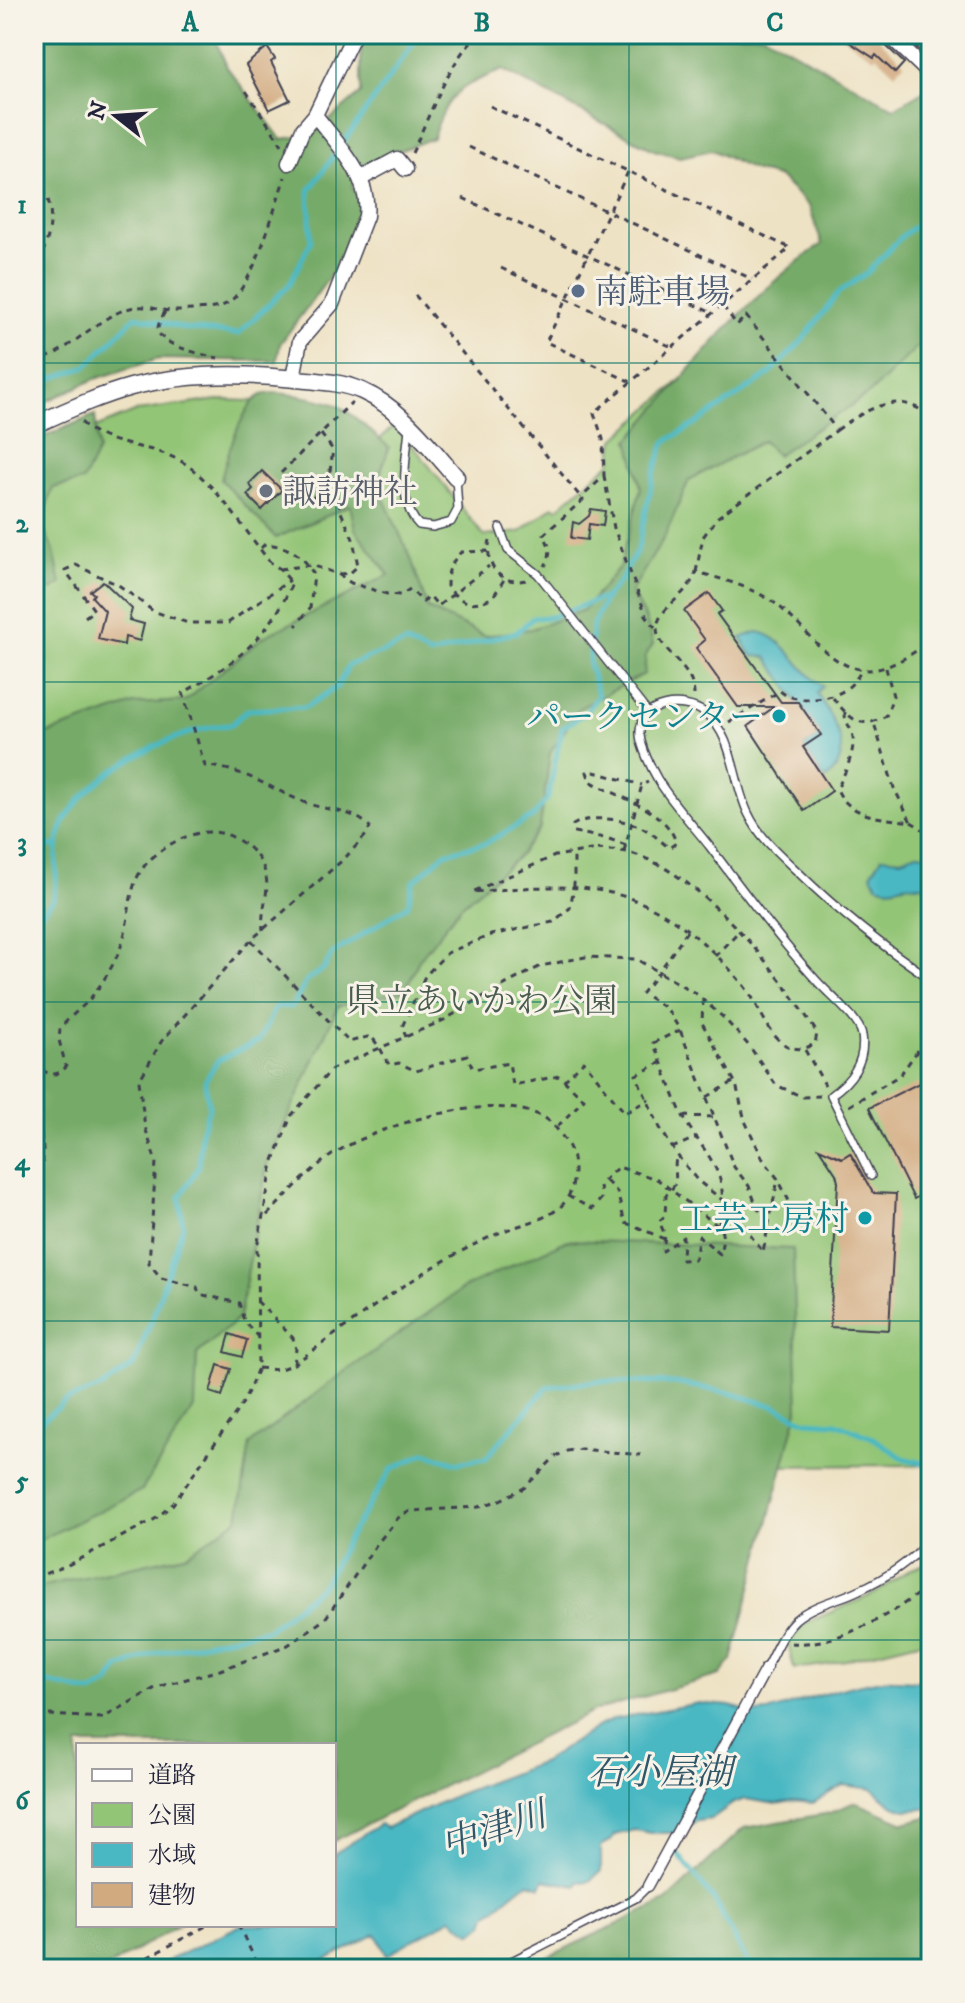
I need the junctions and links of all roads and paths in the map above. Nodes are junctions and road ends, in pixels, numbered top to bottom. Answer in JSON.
{"nodes":[{"id":1,"x":354,"y":34,"type":"edge"},
{"id":2,"x":482,"y":34,"type":"edge"},
{"id":3,"x":888,"y":34,"type":"edge"},
{"id":4,"x":931,"y":75,"type":"edge"},
{"id":5,"x":246,"y":91,"type":"dead end"},
{"id":6,"x":490,"y":106,"type":"dead end"},
{"id":7,"x":315,"y":115,"type":"junction"},
{"id":8,"x":469,"y":147,"type":"dead end"},
{"id":9,"x":289,"y":163,"type":"junction"},
{"id":10,"x":402,"y":166,"type":"joint"},
{"id":11,"x":628,"y":172,"type":"junction"},
{"id":12,"x":360,"y":179,"type":"junction"},
{"id":13,"x":34,"y":181,"type":"edge"},
{"id":14,"x":463,"y":198,"type":"dead end"},
{"id":15,"x":608,"y":214,"type":"junction"},
{"id":16,"x":587,"y":256,"type":"junction"},
{"id":17,"x":501,"y":268,"type":"dead end"},
{"id":18,"x":34,"y":270,"type":"edge"},
{"id":19,"x":752,"y":280,"type":"junction"},
{"id":20,"x":415,"y":295,"type":"dead end"},
{"id":21,"x":567,"y":299,"type":"junction"},
{"id":22,"x":722,"y":305,"type":"junction"},
{"id":23,"x":165,"y":312,"type":"junction"},
{"id":24,"x":712,"y":313,"type":"junction"},
{"id":25,"x":672,"y":347,"type":"junction"},
{"id":26,"x":34,"y":362,"type":"edge"},
{"id":27,"x":230,"y":376,"type":"junction"},
{"id":28,"x":293,"y":378,"type":"junction"},
{"id":29,"x":631,"y":382,"type":"junction"},
{"id":30,"x":363,"y":392,"type":"junction"},
{"id":31,"x":75,"y":408,"type":"junction"},
{"id":32,"x":931,"y":418,"type":"edge"},
{"id":33,"x":409,"y":422,"type":"junction"},
{"id":34,"x":34,"y":425,"type":"edge"},
{"id":35,"x":837,"y":430,"type":"junction"},
{"id":36,"x":321,"y":434,"type":"junction"},
{"id":37,"x":330,"y":471,"type":"junction"},
{"id":38,"x":281,"y":473,"type":"dead end"},
{"id":39,"x":604,"y":476,"type":"junction"},
{"id":40,"x":456,"y":477,"type":"joint"},
{"id":41,"x":313,"y":498,"type":"dead end"},
{"id":42,"x":581,"y":498,"type":"junction"},
{"id":43,"x":500,"y":528,"type":"dead end"},
{"id":44,"x":491,"y":536,"type":"dead end"},
{"id":45,"x":259,"y":549,"type":"junction"},
{"id":46,"x":488,"y":551,"type":"junction"},
{"id":47,"x":309,"y":565,"type":"junction"},
{"id":48,"x":490,"y":565,"type":"junction"},
{"id":49,"x":280,"y":569,"type":"junction"},
{"id":50,"x":696,"y":572,"type":"junction"},
{"id":51,"x":338,"y":574,"type":"junction"},
{"id":52,"x":538,"y":574,"type":"junction"},
{"id":53,"x":505,"y":578,"type":"junction"},
{"id":54,"x":290,"y":580,"type":"junction"},
{"id":55,"x":453,"y":594,"type":"junction"},
{"id":56,"x":34,"y":608,"type":"edge"},
{"id":57,"x":85,"y":617,"type":"dead end"},
{"id":58,"x":296,"y":626,"type":"dead end"},
{"id":59,"x":656,"y":627,"type":"junction"},
{"id":60,"x":931,"y":641,"type":"edge"},
{"id":61,"x":34,"y":658,"type":"edge"},
{"id":62,"x":886,"y":667,"type":"junction"},
{"id":63,"x":862,"y":669,"type":"junction"},
{"id":64,"x":833,"y":698,"type":"junction"},
{"id":65,"x":694,"y":706,"type":"junction"},
{"id":66,"x":845,"y":712,"type":"junction"},
{"id":67,"x":648,"y":713,"type":"junction"},
{"id":68,"x":874,"y":723,"type":"junction"},
{"id":69,"x":721,"y":732,"type":"junction"},
{"id":70,"x":657,"y":779,"type":"junction"},
{"id":71,"x":642,"y":785,"type":"junction"},
{"id":72,"x":636,"y":805,"type":"junction"},
{"id":73,"x":911,"y":822,"type":"junction"},
{"id":74,"x":632,"y":824,"type":"junction"},
{"id":75,"x":931,"y":834,"type":"edge"},
{"id":76,"x":626,"y":845,"type":"junction"},
{"id":77,"x":624,"y":851,"type":"junction"},
{"id":78,"x":574,"y":852,"type":"junction"},
{"id":79,"x":574,"y":887,"type":"junction"},
{"id":80,"x":263,"y":930,"type":"junction"},
{"id":81,"x":687,"y":931,"type":"junction"},
{"id":82,"x":739,"y":931,"type":"junction"},
{"id":83,"x":251,"y":940,"type":"junction"},
{"id":84,"x":715,"y":956,"type":"junction"},
{"id":85,"x":659,"y":972,"type":"junction"},
{"id":86,"x":931,"y":979,"type":"edge"},
{"id":87,"x":703,"y":1000,"type":"junction"},
{"id":88,"x":680,"y":1030,"type":"junction"},
{"id":89,"x":931,"y":1032,"type":"edge"},
{"id":90,"x":406,"y":1037,"type":"junction"},
{"id":91,"x":380,"y":1048,"type":"junction"},
{"id":92,"x":805,"y":1050,"type":"junction"},
{"id":93,"x":34,"y":1061,"type":"edge"},
{"id":94,"x":662,"y":1062,"type":"junction"},
{"id":95,"x":564,"y":1081,"type":"junction"},
{"id":96,"x":735,"y":1081,"type":"junction"},
{"id":97,"x":831,"y":1095,"type":"junction"},
{"id":98,"x":705,"y":1098,"type":"junction"},
{"id":99,"x":649,"y":1099,"type":"junction"},
{"id":100,"x":34,"y":1111,"type":"edge"},
{"id":101,"x":839,"y":1112,"type":"junction"},
{"id":102,"x":683,"y":1116,"type":"junction"},
{"id":103,"x":713,"y":1117,"type":"junction"},
{"id":104,"x":556,"y":1128,"type":"junction"},
{"id":105,"x":698,"y":1137,"type":"junction"},
{"id":106,"x":672,"y":1148,"type":"junction"},
{"id":107,"x":677,"y":1155,"type":"junction"},
{"id":108,"x":871,"y":1176,"type":"dead end"},
{"id":109,"x":34,"y":1178,"type":"edge"},
{"id":110,"x":778,"y":1179,"type":"junction"},
{"id":111,"x":605,"y":1180,"type":"junction"},
{"id":112,"x":672,"y":1190,"type":"junction"},
{"id":113,"x":568,"y":1196,"type":"junction"},
{"id":114,"x":724,"y":1202,"type":"junction"},
{"id":115,"x":791,"y":1205,"type":"dead end"},
{"id":116,"x":262,"y":1220,"type":"junction"},
{"id":117,"x":769,"y":1225,"type":"junction"},
{"id":118,"x":718,"y":1226,"type":"junction"},
{"id":119,"x":665,"y":1239,"type":"junction"},
{"id":120,"x":257,"y":1301,"type":"junction"},
{"id":121,"x":258,"y":1337,"type":"junction"},
{"id":122,"x":294,"y":1364,"type":"junction"},
{"id":123,"x":258,"y":1368,"type":"junction"},
{"id":124,"x":641,"y":1455,"type":"dead end"},
{"id":125,"x":931,"y":1539,"type":"edge"},
{"id":126,"x":34,"y":1578,"type":"edge"},
{"id":127,"x":931,"y":1583,"type":"edge"},
{"id":128,"x":780,"y":1641,"type":"junction"},
{"id":129,"x":766,"y":1668,"type":"joint"},
{"id":130,"x":49,"y":1715,"type":"dead end"},
{"id":131,"x":648,"y":1886,"type":"joint"},
{"id":132,"x":204,"y":1927,"type":"edge"},
{"id":133,"x":239,"y":1927,"type":"edge"},
{"id":134,"x":126,"y":1969,"type":"edge"},
{"id":135,"x":260,"y":1969,"type":"edge"},
{"id":136,"x":496,"y":1969,"type":"edge"}],
"edges":[{"from":1,"to":7,"type":"street"},
{"from":2,"to":10,"type":"path"},
{"from":3,"to":4,"type":"street"},
{"from":5,"to":9,"type":"path"},
{"from":6,"to":11,"type":"path"},
{"from":7,"to":9,"type":"street"},
{"from":7,"to":12,"type":"street"},
{"from":8,"to":15,"type":"path"},
{"from":9,"to":23,"type":"path"},
{"from":10,"to":12,"type":"street"},
{"from":11,"to":15,"type":"path"},
{"from":11,"to":19,"type":"path"},
{"from":12,"to":28,"type":"street"},
{"from":13,"to":18,"type":"path"},
{"from":14,"to":16,"type":"path"},
{"from":15,"to":16,"type":"path"},
{"from":15,"to":19,"type":"path"},
{"from":16,"to":21,"type":"path"},
{"from":16,"to":24,"type":"path"},
{"from":17,"to":21,"type":"path"},
{"from":19,"to":22,"type":"path"},
{"from":20,"to":42,"type":"path"},
{"from":21,"to":25,"type":"path"},
{"from":21,"to":29,"type":"path"},
{"from":22,"to":24,"type":"path"},
{"from":22,"to":35,"type":"path"},
{"from":23,"to":26,"type":"path"},
{"from":23,"to":27,"type":"path"},
{"from":24,"to":25,"type":"path"},
{"from":25,"to":29,"type":"path"},
{"from":27,"to":28,"type":"street"},
{"from":27,"to":31,"type":"street"},
{"from":28,"to":30,"type":"street"},
{"from":29,"to":39,"type":"path"},
{"from":30,"to":33,"type":"street"},
{"from":30,"to":36,"type":"path"},
{"from":31,"to":34,"type":"street"},
{"from":31,"to":45,"type":"path"},
{"from":32,"to":35,"type":"path"},
{"from":33,"to":40,"type":"street"},
{"from":33,"to":40,"type":"lane"},
{"from":35,"to":50,"type":"path"},
{"from":36,"to":37,"type":"path"},
{"from":36,"to":38,"type":"path"},
{"from":37,"to":41,"type":"path"},
{"from":37,"to":51,"type":"path"},
{"from":39,"to":42,"type":"path"},
{"from":39,"to":59,"type":"path"},
{"from":42,"to":52,"type":"path"},
{"from":43,"to":52,"type":"lane"},
{"from":44,"to":46,"type":"path"},
{"from":45,"to":47,"type":"path"},
{"from":45,"to":49,"type":"path"},
{"from":46,"to":48,"type":"path"},
{"from":46,"to":55,"type":"path"},
{"from":47,"to":49,"type":"path"},
{"from":47,"to":51,"type":"path"},
{"from":47,"to":58,"type":"path"},
{"from":48,"to":53,"type":"path"},
{"from":48,"to":55,"type":"path"},
{"from":49,"to":54,"type":"path"},
{"from":50,"to":59,"type":"path"},
{"from":50,"to":63,"type":"path"},
{"from":51,"to":55,"type":"path"},
{"from":52,"to":53,"type":"path"},
{"from":52,"to":67,"type":"lane"},
{"from":53,"to":55,"type":"path"},
{"from":54,"to":57,"type":"path"},
{"from":54,"to":80,"type":"path"},
{"from":56,"to":61,"type":"lane"},
{"from":59,"to":65,"type":"path"},
{"from":60,"to":62,"type":"path"},
{"from":62,"to":63,"type":"path"},
{"from":62,"to":68,"type":"path"},
{"from":63,"to":64,"type":"path"},
{"from":64,"to":66,"type":"path"},
{"from":64,"to":69,"type":"path"},
{"from":65,"to":67,"type":"lane"},
{"from":65,"to":69,"type":"lane"},
{"from":66,"to":68,"type":"path"},
{"from":66,"to":73,"type":"path"},
{"from":67,"to":70,"type":"lane"},
{"from":68,"to":73,"type":"path"},
{"from":69,"to":86,"type":"lane"},
{"from":70,"to":71,"type":"path"},
{"from":70,"to":97,"type":"lane"},
{"from":71,"to":72,"type":"path"},
{"from":71,"to":72,"type":"path"},
{"from":72,"to":74,"type":"path"},
{"from":72,"to":74,"type":"path"},
{"from":73,"to":75,"type":"path"},
{"from":74,"to":76,"type":"path"},
{"from":74,"to":76,"type":"path"},
{"from":76,"to":77,"type":"path"},
{"from":77,"to":78,"type":"path"},
{"from":77,"to":82,"type":"path"},
{"from":78,"to":79,"type":"path"},
{"from":78,"to":79,"type":"path"},
{"from":79,"to":81,"type":"path"},
{"from":79,"to":90,"type":"path"},
{"from":80,"to":83,"type":"path"},
{"from":80,"to":93,"type":"path"},
{"from":81,"to":84,"type":"path"},
{"from":81,"to":85,"type":"path"},
{"from":82,"to":84,"type":"path"},
{"from":82,"to":92,"type":"path"},
{"from":83,"to":91,"type":"path"},
{"from":83,"to":121,"type":"path"},
{"from":84,"to":92,"type":"path"},
{"from":85,"to":87,"type":"path"},
{"from":85,"to":88,"type":"path"},
{"from":85,"to":90,"type":"path"},
{"from":87,"to":96,"type":"path"},
{"from":87,"to":97,"type":"path"},
{"from":88,"to":94,"type":"path"},
{"from":88,"to":98,"type":"path"},
{"from":89,"to":101,"type":"path"},
{"from":90,"to":91,"type":"path"},
{"from":91,"to":95,"type":"path"},
{"from":91,"to":116,"type":"path"},
{"from":92,"to":97,"type":"path"},
{"from":94,"to":99,"type":"path"},
{"from":94,"to":102,"type":"path"},
{"from":95,"to":99,"type":"path"},
{"from":95,"to":104,"type":"path"},
{"from":96,"to":98,"type":"path"},
{"from":96,"to":110,"type":"path"},
{"from":97,"to":101,"type":"lane"},
{"from":98,"to":103,"type":"path"},
{"from":99,"to":106,"type":"path"},
{"from":100,"to":109,"type":"path"},
{"from":101,"to":108,"type":"lane"},
{"from":102,"to":103,"type":"path"},
{"from":102,"to":105,"type":"path"},
{"from":103,"to":117,"type":"path"},
{"from":104,"to":113,"type":"path"},
{"from":104,"to":116,"type":"path"},
{"from":105,"to":106,"type":"path"},
{"from":105,"to":114,"type":"path"},
{"from":106,"to":107,"type":"path"},
{"from":107,"to":112,"type":"path"},
{"from":107,"to":114,"type":"path"},
{"from":110,"to":115,"type":"path"},
{"from":110,"to":117,"type":"path"},
{"from":111,"to":112,"type":"path"},
{"from":111,"to":113,"type":"path"},
{"from":111,"to":119,"type":"path"},
{"from":112,"to":118,"type":"path"},
{"from":112,"to":119,"type":"path"},
{"from":113,"to":122,"type":"path"},
{"from":114,"to":117,"type":"path"},
{"from":114,"to":118,"type":"path"},
{"from":116,"to":120,"type":"path"},
{"from":118,"to":119,"type":"path"},
{"from":120,"to":121,"type":"path"},
{"from":120,"to":122,"type":"path"},
{"from":121,"to":123,"type":"path"},
{"from":122,"to":123,"type":"path"},
{"from":123,"to":126,"type":"path"},
{"from":124,"to":130,"type":"path"},
{"from":125,"to":128,"type":"lane"},
{"from":127,"to":128,"type":"path"},
{"from":128,"to":129,"type":"lane"},
{"from":129,"to":131,"type":"street"},
{"from":131,"to":136,"type":"lane"},
{"from":132,"to":134,"type":"path"},
{"from":133,"to":135,"type":"path"}]}
